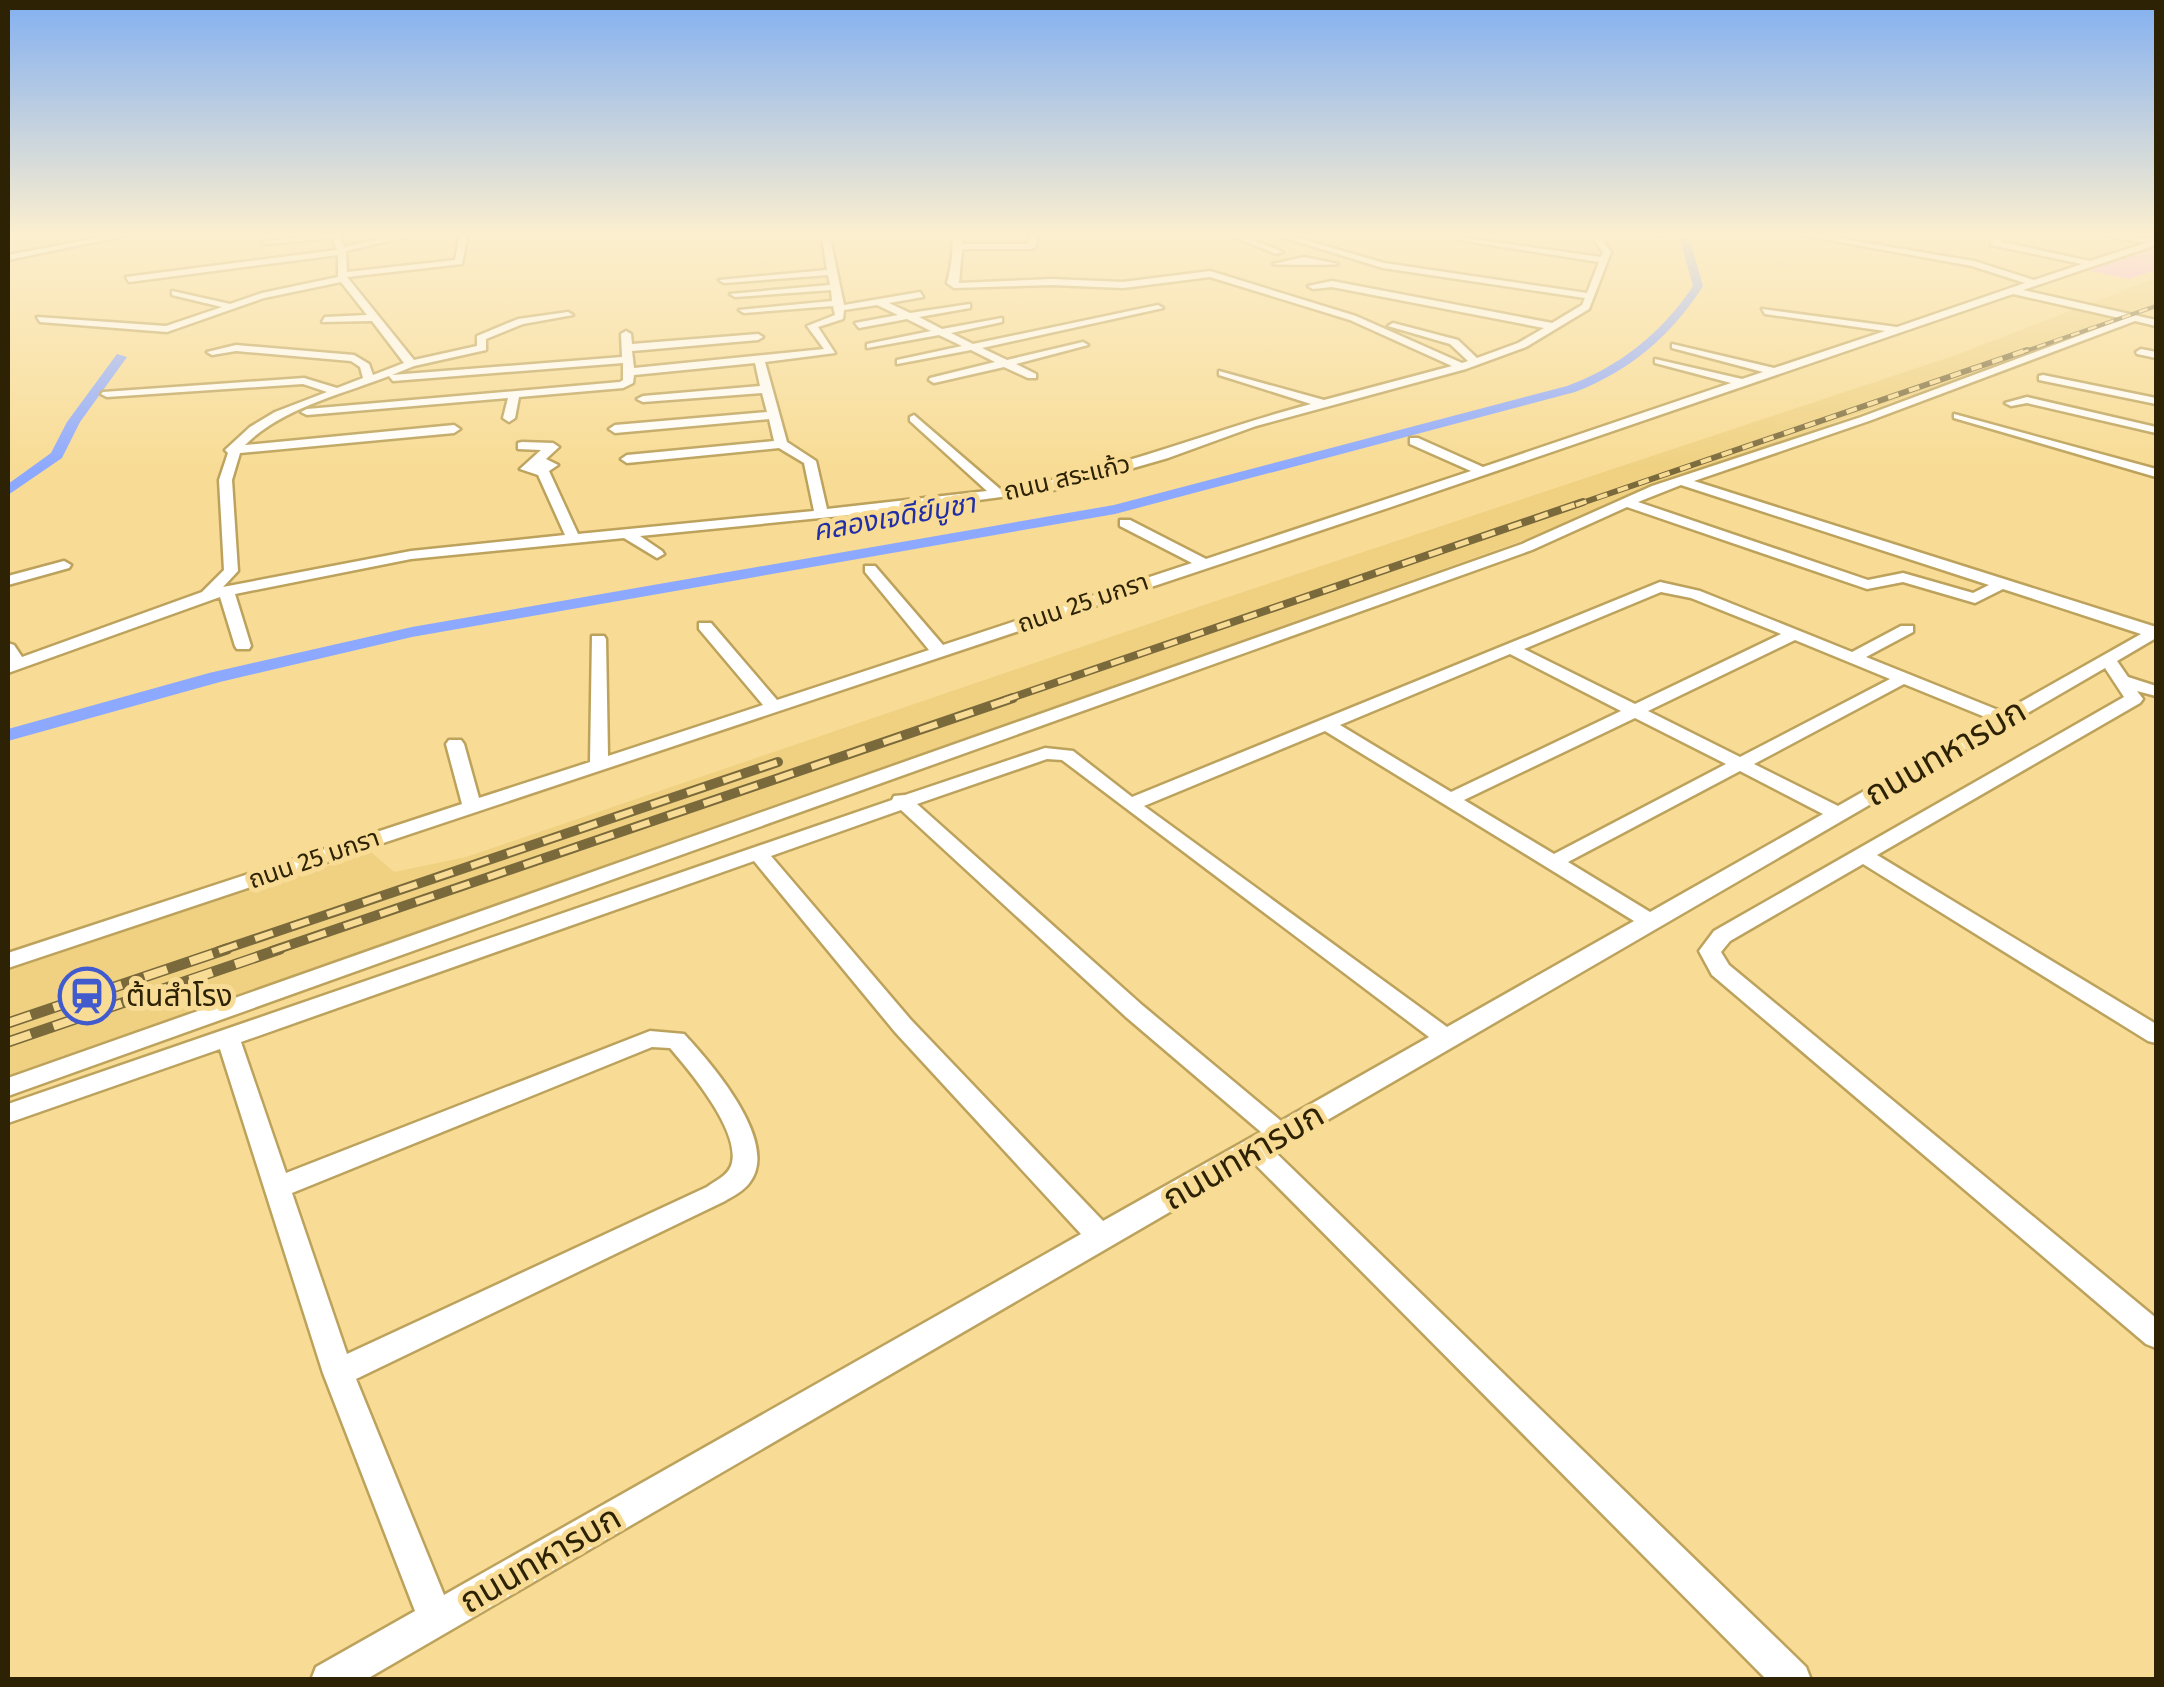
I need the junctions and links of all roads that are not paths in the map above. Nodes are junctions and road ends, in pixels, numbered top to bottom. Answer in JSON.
{"nodes":[{"id":1,"x":217,"y":312,"type":"edge"},
{"id":2,"x":370,"y":312,"type":"edge"},
{"id":3,"x":839,"y":312,"type":"edge"},
{"id":4,"x":899,"y":312,"type":"edge"},
{"id":5,"x":933,"y":312,"type":"edge"},
{"id":6,"x":1140,"y":312,"type":"edge"},
{"id":7,"x":1333,"y":312,"type":"edge"},
{"id":8,"x":1477,"y":312,"type":"edge"},
{"id":9,"x":1574,"y":312,"type":"edge"},
{"id":10,"x":1769,"y":312,"type":"edge"},
{"id":11,"x":1948,"y":312,"type":"edge"},
{"id":12,"x":2114,"y":312,"type":"edge"},
{"id":13,"x":568,"y":315,"type":"dead end"},
{"id":14,"x":908,"y":316,"type":"junction"},
{"id":15,"x":1363,"y":316,"type":"dead end"},
{"id":16,"x":375,"y":318,"type":"junction"},
{"id":17,"x":2135,"y":318,"type":"junction"},
{"id":18,"x":40,"y":319,"type":"dead end"},
{"id":19,"x":325,"y":320,"type":"dead end"},
{"id":20,"x":998,"y":320,"type":"dead end"},
{"id":21,"x":2155,"y":322,"type":"edge"},
{"id":22,"x":858,"y":325,"type":"dead end"},
{"id":23,"x":1557,"y":327,"type":"junction"},
{"id":24,"x":1900,"y":330,"type":"junction"},
{"id":25,"x":941,"y":332,"type":"junction"},
{"id":26,"x":758,"y":337,"type":"dead end"},
{"id":27,"x":1083,"y":344,"type":"dead end"},
{"id":28,"x":871,"y":346,"type":"dead end"},
{"id":29,"x":1676,"y":346,"type":"dead end"},
{"id":30,"x":974,"y":347,"type":"junction"},
{"id":31,"x":212,"y":352,"type":"dead end"},
{"id":32,"x":2141,"y":352,"type":"dead end"},
{"id":33,"x":626,"y":353,"type":"junction"},
{"id":34,"x":2156,"y":355,"type":"edge"},
{"id":35,"x":759,"y":359,"type":"junction"},
{"id":36,"x":1659,"y":360,"type":"dead end"},
{"id":37,"x":902,"y":362,"type":"dead end"},
{"id":38,"x":411,"y":364,"type":"junction"},
{"id":39,"x":1008,"y":364,"type":"junction"},
{"id":40,"x":1468,"y":364,"type":"junction"},
{"id":41,"x":1648,"y":370,"type":"dead end"},
{"id":42,"x":1776,"y":372,"type":"junction"},
{"id":43,"x":1224,"y":373,"type":"dead end"},
{"id":44,"x":1032,"y":376,"type":"dead end"},
{"id":45,"x":2043,"y":378,"type":"dead end"},
{"id":46,"x":376,"y":380,"type":"junction"},
{"id":47,"x":934,"y":380,"type":"dead end"},
{"id":48,"x":1742,"y":383,"type":"junction"},
{"id":49,"x":765,"y":389,"type":"junction"},
{"id":50,"x":1720,"y":390,"type":"junction"},
{"id":51,"x":338,"y":392,"type":"junction"},
{"id":52,"x":107,"y":394,"type":"dead end"},
{"id":53,"x":514,"y":394,"type":"junction"},
{"id":54,"x":643,"y":399,"type":"dead end"},
{"id":55,"x":2156,"y":401,"type":"edge"},
{"id":56,"x":1324,"y":403,"type":"junction"},
{"id":57,"x":2012,"y":404,"type":"dead end"},
{"id":58,"x":279,"y":414,"type":"junction"},
{"id":59,"x":771,"y":416,"type":"junction"},
{"id":60,"x":1958,"y":416,"type":"dead end"},
{"id":61,"x":509,"y":418,"type":"dead end"},
{"id":62,"x":914,"y":419,"type":"dead end"},
{"id":63,"x":454,"y":429,"type":"dead end"},
{"id":64,"x":615,"y":429,"type":"dead end"},
{"id":65,"x":2156,"y":430,"type":"edge"},
{"id":66,"x":1414,"y":440,"type":"dead end"},
{"id":67,"x":782,"y":444,"type":"junction"},
{"id":68,"x":522,"y":446,"type":"dead end"},
{"id":69,"x":231,"y":450,"type":"junction"},
{"id":70,"x":627,"y":460,"type":"dead end"},
{"id":71,"x":1482,"y":471,"type":"junction"},
{"id":72,"x":2156,"y":473,"type":"edge"},
{"id":73,"x":1682,"y":481,"type":"junction"},
{"id":74,"x":998,"y":494,"type":"junction"},
{"id":75,"x":1627,"y":503,"type":"junction"},
{"id":76,"x":822,"y":512,"type":"junction"},
{"id":77,"x":726,"y":522,"type":"junction"},
{"id":78,"x":1124,"y":523,"type":"dead end"},
{"id":79,"x":626,"y":533,"type":"junction"},
{"id":80,"x":572,"y":538,"type":"junction"},
{"id":81,"x":736,"y":540,"type":"dead end"},
{"id":82,"x":657,"y":554,"type":"dead end"},
{"id":83,"x":1203,"y":563,"type":"junction"},
{"id":84,"x":64,"y":565,"type":"dead end"},
{"id":85,"x":870,"y":569,"type":"dead end"},
{"id":86,"x":8,"y":581,"type":"edge"},
{"id":87,"x":2002,"y":584,"type":"junction"},
{"id":88,"x":226,"y":590,"type":"junction"},
{"id":89,"x":203,"y":596,"type":"junction"},
{"id":90,"x":705,"y":626,"type":"dead end"},
{"id":91,"x":1907,"y":629,"type":"dead end"},
{"id":92,"x":2156,"y":633,"type":"edge"},
{"id":93,"x":1793,"y":635,"type":"junction"},
{"id":94,"x":598,"y":639,"type":"dead end"},
{"id":95,"x":242,"y":646,"type":"dead end"},
{"id":96,"x":8,"y":648,"type":"edge"},
{"id":97,"x":1510,"y":648,"type":"junction"},
{"id":98,"x":939,"y":651,"type":"junction"},
{"id":99,"x":1850,"y":659,"type":"junction"},
{"id":100,"x":14,"y":666,"type":"edge"},
{"id":101,"x":2115,"y":671,"type":"junction"},
{"id":102,"x":1900,"y":680,"type":"junction"},
{"id":103,"x":2156,"y":690,"type":"edge"},
{"id":104,"x":774,"y":706,"type":"junction"},
{"id":105,"x":1636,"y":712,"type":"junction"},
{"id":106,"x":2002,"y":718,"type":"junction"},
{"id":107,"x":1326,"y":724,"type":"junction"},
{"id":108,"x":455,"y":744,"type":"dead end"},
{"id":109,"x":600,"y":764,"type":"junction"},
{"id":110,"x":1739,"y":764,"type":"junction"},
{"id":111,"x":1451,"y":799,"type":"junction"},
{"id":112,"x":901,"y":800,"type":"junction"},
{"id":113,"x":1130,"y":805,"type":"junction"},
{"id":114,"x":472,"y":806,"type":"junction"},
{"id":115,"x":1836,"y":813,"type":"junction"},
{"id":116,"x":756,"y":851,"type":"junction"},
{"id":117,"x":1863,"y":856,"type":"junction"},
{"id":118,"x":1555,"y":861,"type":"junction"},
{"id":119,"x":1650,"y":921,"type":"junction"},
{"id":120,"x":8,"y":961,"type":"edge"},
{"id":121,"x":227,"y":1035,"type":"junction"},
{"id":122,"x":2156,"y":1035,"type":"edge"},
{"id":123,"x":1446,"y":1038,"type":"junction"},
{"id":124,"x":8,"y":1087,"type":"edge"},
{"id":125,"x":8,"y":1114,"type":"edge"},
{"id":126,"x":1268,"y":1142,"type":"junction"},
{"id":127,"x":278,"y":1187,"type":"junction"},
{"id":128,"x":1100,"y":1236,"type":"junction"},
{"id":129,"x":2156,"y":1336,"type":"edge"},
{"id":130,"x":338,"y":1373,"type":"junction"},
{"id":131,"x":436,"y":1619,"type":"junction"},
{"id":132,"x":329,"y":1680,"type":"edge"},
{"id":133,"x":1793,"y":1680,"type":"edge"}],
"edges":[{"from":1,"to":18,"type":"street"},
{"from":2,"to":16,"type":"street"},
{"from":3,"to":35,"type":"street"},
{"from":4,"to":14,"type":"street"},
{"from":5,"to":14,"type":"street"},
{"from":6,"to":30,"type":"street"},
{"from":7,"to":40,"type":"street"},
{"from":8,"to":23,"type":"street"},
{"from":9,"to":23,"type":"street","name":"ถนน สระแก้ว"},
{"from":10,"to":24,"type":"street"},
{"from":11,"to":24,"type":"street","name":"ถนน 25 มกรา"},
{"from":12,"to":17,"type":"street"},
{"from":13,"to":38,"type":"street"},
{"from":14,"to":22,"type":"street"},
{"from":14,"to":25,"type":"street"},
{"from":15,"to":40,"type":"street"},
{"from":16,"to":19,"type":"street"},
{"from":16,"to":38,"type":"street"},
{"from":17,"to":21,"type":"street"},
{"from":17,"to":73,"type":"street"},
{"from":20,"to":25,"type":"street"},
{"from":23,"to":40,"type":"street","name":"ถนน สระแก้ว"},
{"from":24,"to":42,"type":"street","name":"ถนน 25 มกรา"},
{"from":25,"to":28,"type":"street"},
{"from":25,"to":30,"type":"street"},
{"from":26,"to":33,"type":"street"},
{"from":27,"to":39,"type":"street"},
{"from":29,"to":42,"type":"street"},
{"from":30,"to":37,"type":"street"},
{"from":30,"to":39,"type":"street"},
{"from":31,"to":46,"type":"street"},
{"from":32,"to":34,"type":"street"},
{"from":33,"to":35,"type":"street"},
{"from":33,"to":46,"type":"street"},
{"from":33,"to":53,"type":"street"},
{"from":35,"to":49,"type":"street"},
{"from":36,"to":48,"type":"street"},
{"from":38,"to":46,"type":"street"},
{"from":39,"to":44,"type":"street"},
{"from":39,"to":47,"type":"street"},
{"from":40,"to":56,"type":"street","name":"ถนน สระแก้ว"},
{"from":41,"to":50,"type":"street"},
{"from":42,"to":48,"type":"street","name":"ถนน 25 มกรา"},
{"from":43,"to":56,"type":"street"},
{"from":45,"to":55,"type":"street"},
{"from":46,"to":51,"type":"street"},
{"from":48,"to":50,"type":"street","name":"ถนน 25 มกรา"},
{"from":49,"to":54,"type":"street"},
{"from":49,"to":59,"type":"street"},
{"from":50,"to":71,"type":"street","name":"ถนน 25 มกรา"},
{"from":51,"to":52,"type":"street"},
{"from":51,"to":58,"type":"street"},
{"from":53,"to":58,"type":"street"},
{"from":53,"to":61,"type":"street"},
{"from":56,"to":74,"type":"street","name":"ถนน สระแก้ว"},
{"from":57,"to":65,"type":"street"},
{"from":58,"to":69,"type":"street"},
{"from":59,"to":64,"type":"street"},
{"from":59,"to":67,"type":"street"},
{"from":60,"to":72,"type":"street"},
{"from":62,"to":74,"type":"street"},
{"from":63,"to":69,"type":"street"},
{"from":66,"to":71,"type":"street"},
{"from":67,"to":70,"type":"street"},
{"from":67,"to":76,"type":"street"},
{"from":68,"to":80,"type":"street"},
{"from":69,"to":89,"type":"street"},
{"from":71,"to":83,"type":"street","name":"ถนน 25 มกรา"},
{"from":73,"to":75,"type":"street"},
{"from":73,"to":87,"type":"street"},
{"from":74,"to":76,"type":"street","name":"ถนน สระแก้ว"},
{"from":75,"to":87,"type":"street"},
{"from":75,"to":124,"type":"street"},
{"from":76,"to":77,"type":"street","name":"ถนน สระแก้ว"},
{"from":77,"to":79,"type":"street","name":"ถนน สระแก้ว"},
{"from":77,"to":81,"type":"street"},
{"from":78,"to":83,"type":"street"},
{"from":79,"to":80,"type":"street","name":"ถนน สระแก้ว"},
{"from":79,"to":82,"type":"street"},
{"from":80,"to":88,"type":"street","name":"ถนน สระแก้ว"},
{"from":83,"to":98,"type":"street","name":"ถนน 25 มกรา"},
{"from":84,"to":86,"type":"street"},
{"from":85,"to":98,"type":"street"},
{"from":87,"to":92,"type":"street"},
{"from":88,"to":89,"type":"street","name":"ถนน สระแก้ว"},
{"from":88,"to":95,"type":"street"},
{"from":89,"to":100,"type":"street","name":"ถนน สระแก้ว"},
{"from":90,"to":104,"type":"street"},
{"from":91,"to":99,"type":"street"},
{"from":92,"to":101,"type":"street","name":"ถนนทหารบก"},
{"from":93,"to":97,"type":"street"},
{"from":93,"to":99,"type":"street"},
{"from":93,"to":105,"type":"street"},
{"from":94,"to":109,"type":"street"},
{"from":96,"to":100,"type":"street"},
{"from":97,"to":105,"type":"street"},
{"from":97,"to":107,"type":"street"},
{"from":98,"to":104,"type":"street","name":"ถนน 25 มกรา"},
{"from":99,"to":102,"type":"street"},
{"from":101,"to":103,"type":"street"},
{"from":101,"to":106,"type":"street","name":"ถนนทหารบก"},
{"from":101,"to":117,"type":"street"},
{"from":102,"to":106,"type":"street"},
{"from":102,"to":110,"type":"street"},
{"from":104,"to":109,"type":"street","name":"ถนน 25 มกรา"},
{"from":105,"to":110,"type":"street"},
{"from":105,"to":111,"type":"street"},
{"from":106,"to":115,"type":"street","name":"ถนนทหารบก"},
{"from":107,"to":111,"type":"street"},
{"from":107,"to":113,"type":"street"},
{"from":108,"to":114,"type":"street"},
{"from":109,"to":114,"type":"street","name":"ถนน 25 มกรา"},
{"from":110,"to":115,"type":"street"},
{"from":110,"to":118,"type":"street"},
{"from":111,"to":118,"type":"street"},
{"from":112,"to":113,"type":"street"},
{"from":112,"to":116,"type":"street"},
{"from":112,"to":126,"type":"street"},
{"from":113,"to":123,"type":"street"},
{"from":114,"to":120,"type":"street","name":"ถนน 25 มกรา"},
{"from":115,"to":119,"type":"street","name":"ถนนทหารบก"},
{"from":116,"to":121,"type":"street"},
{"from":116,"to":128,"type":"street"},
{"from":117,"to":122,"type":"street"},
{"from":117,"to":129,"type":"street"},
{"from":118,"to":119,"type":"street"},
{"from":119,"to":123,"type":"street","name":"ถนนทหารบก"},
{"from":121,"to":125,"type":"street"},
{"from":121,"to":127,"type":"street"},
{"from":123,"to":126,"type":"street","name":"ถนนทหารบก"},
{"from":126,"to":128,"type":"street","name":"ถนนทหารบก"},
{"from":126,"to":133,"type":"street"},
{"from":127,"to":130,"type":"street"},
{"from":127,"to":130,"type":"street"},
{"from":128,"to":131,"type":"street","name":"ถนนทหารบก"},
{"from":130,"to":131,"type":"street"},
{"from":131,"to":132,"type":"street","name":"ถนนทหารบก"}]}
